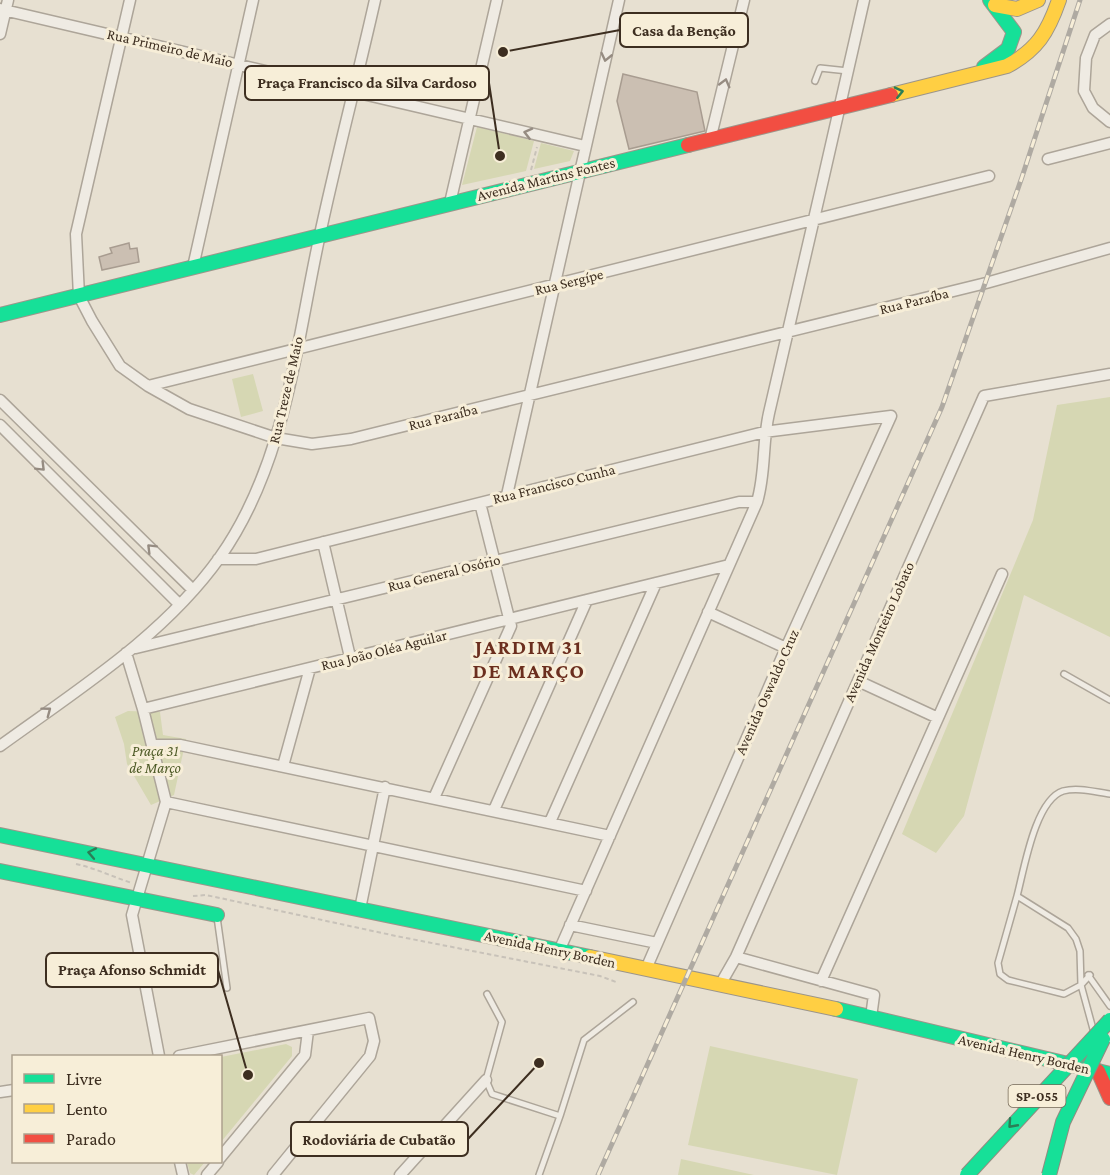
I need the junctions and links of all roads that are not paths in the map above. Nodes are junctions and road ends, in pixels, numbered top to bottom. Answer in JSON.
{"nodes":[{"id":1,"x":130,"y":0,"type":"edge"},
{"id":2,"x":253,"y":0,"type":"edge"},
{"id":3,"x":375,"y":0,"type":"edge"},
{"id":4,"x":497,"y":0,"type":"edge"},
{"id":5,"x":619,"y":0,"type":"edge"},
{"id":6,"x":744,"y":0,"type":"edge"},
{"id":7,"x":864,"y":0,"type":"edge"},
{"id":8,"x":1038,"y":0,"type":"edge"},
{"id":9,"x":1059,"y":0,"type":"edge"},
{"id":10,"x":993,"y":3,"type":"edge"},
{"id":11,"x":4,"y":6,"type":"edge"},
{"id":12,"x":1110,"y":24,"type":"edge"},
{"id":13,"x":0,"y":34,"type":"edge"},
{"id":14,"x":122,"y":37,"type":"junction"},
{"id":15,"x":238,"y":65,"type":"junction"},
{"id":16,"x":848,"y":71,"type":"junction"},
{"id":17,"x":975,"y":74,"type":"junction"},
{"id":18,"x":815,"y":81,"type":"dead end"},
{"id":19,"x":354,"y":90,"type":"junction"},
{"id":20,"x":842,"y":105,"type":"junction"},
{"id":21,"x":468,"y":118,"type":"junction"},
{"id":22,"x":1110,"y":122,"type":"edge"},
{"id":23,"x":710,"y":140,"type":"junction"},
{"id":24,"x":1110,"y":143,"type":"edge"},
{"id":25,"x":585,"y":146,"type":"junction"},
{"id":26,"x":1048,"y":159,"type":"dead end"},
{"id":27,"x":580,"y":171,"type":"junction"},
{"id":28,"x":989,"y":176,"type":"dead end"},
{"id":29,"x":450,"y":203,"type":"junction"},
{"id":30,"x":812,"y":221,"type":"junction"},
{"id":31,"x":319,"y":236,"type":"junction"},
{"id":32,"x":1110,"y":248,"type":"edge"},
{"id":33,"x":193,"y":267,"type":"junction"},
{"id":34,"x":553,"y":286,"type":"junction"},
{"id":35,"x":79,"y":296,"type":"junction"},
{"id":36,"x":0,"y":315,"type":"edge"},
{"id":37,"x":788,"y":332,"type":"junction"},
{"id":38,"x":296,"y":348,"type":"junction"},
{"id":39,"x":1110,"y":374,"type":"edge"},
{"id":40,"x":148,"y":386,"type":"junction"},
{"id":41,"x":528,"y":396,"type":"junction"},
{"id":42,"x":0,"y":400,"type":"edge"},
{"id":43,"x":891,"y":416,"type":"joint"},
{"id":44,"x":0,"y":425,"type":"edge"},
{"id":45,"x":764,"y":432,"type":"junction"},
{"id":46,"x":276,"y":438,"type":"junction"},
{"id":47,"x":507,"y":495,"type":"junction"},
{"id":48,"x":757,"y":502,"type":"junction"},
{"id":49,"x":480,"y":503,"type":"junction"},
{"id":50,"x":323,"y":542,"type":"junction"},
{"id":51,"x":218,"y":559,"type":"junction"},
{"id":52,"x":494,"y":561,"type":"junction"},
{"id":53,"x":729,"y":565,"type":"junction"},
{"id":54,"x":1002,"y":574,"type":"dead end"},
{"id":55,"x":656,"y":583,"type":"junction"},
{"id":56,"x":192,"y":589,"type":"junction"},
{"id":57,"x":336,"y":600,"type":"junction"},
{"id":58,"x":587,"y":600,"type":"junction"},
{"id":59,"x":179,"y":604,"type":"junction"},
{"id":60,"x":708,"y":612,"type":"junction"},
{"id":61,"x":510,"y":619,"type":"junction"},
{"id":62,"x":786,"y":648,"type":"junction"},
{"id":63,"x":129,"y":651,"type":"junction"},
{"id":64,"x":350,"y":657,"type":"junction"},
{"id":65,"x":310,"y":669,"type":"junction"},
{"id":66,"x":1064,"y":674,"type":"dead end"},
{"id":67,"x":858,"y":681,"type":"junction"},
{"id":68,"x":1110,"y":700,"type":"edge"},
{"id":69,"x":143,"y":709,"type":"junction"},
{"id":70,"x":938,"y":718,"type":"junction"},
{"id":71,"x":152,"y":744,"type":"junction"},
{"id":72,"x":0,"y":746,"type":"edge"},
{"id":73,"x":283,"y":766,"type":"junction"},
{"id":74,"x":385,"y":787,"type":"junction"},
{"id":75,"x":1110,"y":794,"type":"edge"},
{"id":76,"x":434,"y":798,"type":"junction"},
{"id":77,"x":166,"y":802,"type":"junction"},
{"id":78,"x":494,"y":810,"type":"junction"},
{"id":79,"x":550,"y":822,"type":"junction"},
{"id":80,"x":0,"y":835,"type":"edge"},
{"id":81,"x":610,"y":836,"type":"junction"},
{"id":82,"x":372,"y":846,"type":"junction"},
{"id":83,"x":150,"y":864,"type":"junction"},
{"id":84,"x":0,"y":871,"type":"edge"},
{"id":85,"x":586,"y":891,"type":"junction"},
{"id":86,"x":138,"y":892,"type":"junction"},
{"id":87,"x":1017,"y":896,"type":"junction"},
{"id":88,"x":360,"y":909,"type":"junction"},
{"id":89,"x":217,"y":915,"type":"joint"},
{"id":90,"x":570,"y":925,"type":"junction"},
{"id":91,"x":657,"y":943,"type":"junction"},
{"id":92,"x":559,"y":951,"type":"junction"},
{"id":93,"x":736,"y":957,"type":"junction"},
{"id":94,"x":646,"y":969,"type":"junction"},
{"id":95,"x":1081,"y":972,"type":"junction"},
{"id":96,"x":1090,"y":975,"type":"junction"},
{"id":97,"x":821,"y":981,"type":"junction"},
{"id":98,"x":720,"y":985,"type":"junction"},
{"id":99,"x":1081,"y":985,"type":"junction"},
{"id":100,"x":227,"y":988,"type":"dead end"},
{"id":101,"x":487,"y":994,"type":"dead end"},
{"id":102,"x":633,"y":1002,"type":"dead end"},
{"id":103,"x":1110,"y":1006,"type":"edge"},
{"id":104,"x":871,"y":1017,"type":"junction"},
{"id":105,"x":1110,"y":1023,"type":"edge"},
{"id":106,"x":309,"y":1030,"type":"junction"},
{"id":107,"x":159,"y":1055,"type":"edge"},
{"id":108,"x":184,"y":1055,"type":"edge"},
{"id":109,"x":1104,"y":1073,"type":"edge"},
{"id":110,"x":486,"y":1080,"type":"junction"},
{"id":111,"x":1110,"y":1098,"type":"edge"},
{"id":112,"x":560,"y":1116,"type":"junction"},
{"id":113,"x":222,"y":1156,"type":"edge"},
{"id":114,"x":217,"y":1163,"type":"edge"},
{"id":115,"x":401,"y":1174,"type":"edge"},
{"id":116,"x":207,"y":1175,"type":"edge"},
{"id":117,"x":273,"y":1175,"type":"edge"},
{"id":118,"x":539,"y":1175,"type":"edge"},
{"id":119,"x":967,"y":1175,"type":"edge"},
{"id":120,"x":1049,"y":1175,"type":"edge"}],
"edges":[{"from":1,"to":14,"type":"street","name":"Rua Paraíba"},
{"from":2,"to":15,"type":"street"},
{"from":3,"to":19,"type":"street","name":"Rua Treze de Maio"},
{"from":4,"to":21,"type":"street"},
{"from":5,"to":25,"type":"street","one_way":true},
{"from":23,"to":6,"type":"street","one_way":true},
{"from":7,"to":16,"type":"street"},
{"from":8,"to":10,"type":"main road"},
{"from":9,"to":17,"type":"main road","name":"Avenida Martins Fontes"},
{"from":10,"to":17,"type":"main road"},
{"from":11,"to":13,"type":"street"},
{"from":11,"to":14,"type":"street","name":"Rua Primeiro de Maio"},
{"from":12,"to":22,"type":"street"},
{"from":14,"to":15,"type":"street","name":"Rua Primeiro de Maio"},
{"from":14,"to":35,"type":"street","name":"Rua Paraíba"},
{"from":15,"to":19,"type":"street","name":"Rua Primeiro de Maio"},
{"from":15,"to":33,"type":"street"},
{"from":16,"to":18,"type":"lane"},
{"from":16,"to":20,"type":"street"},
{"from":20,"to":17,"type":"main road","name":"Avenida Martins Fontes","one_way":true},
{"from":19,"to":21,"type":"street","name":"Rua Primeiro de Maio"},
{"from":19,"to":31,"type":"street","name":"Rua Treze de Maio"},
{"from":20,"to":23,"type":"main road","name":"Avenida Martins Fontes"},
{"from":20,"to":30,"type":"street"},
{"from":25,"to":21,"type":"street","name":"Rua Primeiro de Maio","one_way":true},
{"from":21,"to":29,"type":"street"},
{"from":23,"to":27,"type":"main road","name":"Avenida Martins Fontes"},
{"from":24,"to":26,"type":"street"},
{"from":25,"to":27,"type":"street"},
{"from":27,"to":29,"type":"main road","name":"Avenida Martins Fontes"},
{"from":27,"to":34,"type":"street"},
{"from":28,"to":30,"type":"street","name":"Rua Sergípe"},
{"from":29,"to":31,"type":"main road","name":"Avenida Martins Fontes"},
{"from":30,"to":34,"type":"street","name":"Rua Sergípe"},
{"from":30,"to":37,"type":"street"},
{"from":31,"to":33,"type":"main road","name":"Avenida Martins Fontes"},
{"from":31,"to":38,"type":"street","name":"Rua Treze de Maio"},
{"from":32,"to":37,"type":"street","name":"Rua Paraíba"},
{"from":33,"to":35,"type":"main road","name":"Avenida Martins Fontes"},
{"from":34,"to":38,"type":"street","name":"Rua Sergípe"},
{"from":34,"to":41,"type":"street"},
{"from":35,"to":36,"type":"main road","name":"Avenida Martins Fontes"},
{"from":35,"to":40,"type":"street","name":"Rua Paraíba"},
{"from":37,"to":41,"type":"street","name":"Rua Paraíba"},
{"from":37,"to":45,"type":"street"},
{"from":38,"to":40,"type":"street","name":"Rua Sergípe"},
{"from":38,"to":46,"type":"street","name":"Rua Treze de Maio"},
{"from":39,"to":67,"type":"street","name":"Avenida Monteiro Lobato"},
{"from":40,"to":46,"type":"street","name":"Rua Paraíba"},
{"from":41,"to":46,"type":"street","name":"Rua Paraíba"},
{"from":41,"to":47,"type":"street"},
{"from":56,"to":42,"type":"street","one_way":true},
{"from":43,"to":45,"type":"street","name":"Rua Francisco Cunha"},
{"from":43,"to":62,"type":"street","name":"Avenida Oswaldo Cruz"},
{"from":44,"to":59,"type":"street","one_way":true},
{"from":45,"to":47,"type":"street","name":"Rua Francisco Cunha"},
{"from":45,"to":48,"type":"street"},
{"from":46,"to":51,"type":"street","name":"Rua Treze de Maio"},
{"from":47,"to":49,"type":"street","name":"Rua Francisco Cunha"},
{"from":48,"to":52,"type":"street","name":"Rua General Osório"},
{"from":48,"to":53,"type":"street"},
{"from":49,"to":50,"type":"street","name":"Rua Francisco Cunha"},
{"from":49,"to":52,"type":"street"},
{"from":50,"to":51,"type":"street","name":"Rua Francisco Cunha"},
{"from":50,"to":57,"type":"street"},
{"from":51,"to":56,"type":"street","name":"Rua Treze de Maio"},
{"from":52,"to":57,"type":"street","name":"Rua General Osório"},
{"from":52,"to":61,"type":"street"},
{"from":53,"to":55,"type":"street","name":"Rua João Oléa Aguilar"},
{"from":53,"to":60,"type":"street"},
{"from":54,"to":70,"type":"street"},
{"from":55,"to":58,"type":"street","name":"Rua João Oléa Aguilar"},
{"from":55,"to":79,"type":"street"},
{"from":56,"to":59,"type":"street","name":"Rua Treze de Maio"},
{"from":57,"to":63,"type":"street","name":"Rua General Osório"},
{"from":57,"to":64,"type":"street"},
{"from":58,"to":61,"type":"street","name":"Rua João Oléa Aguilar"},
{"from":58,"to":78,"type":"street"},
{"from":59,"to":63,"type":"street","name":"Rua Treze de Maio"},
{"from":60,"to":62,"type":"street"},
{"from":60,"to":81,"type":"street"},
{"from":61,"to":64,"type":"street","name":"Rua João Oléa Aguilar"},
{"from":61,"to":76,"type":"street"},
{"from":62,"to":91,"type":"street","name":"Avenida Oswaldo Cruz"},
{"from":63,"to":69,"type":"street"},
{"from":72,"to":63,"type":"street","name":"Rua Treze de Maio","one_way":true},
{"from":64,"to":65,"type":"street","name":"Rua João Oléa Aguilar"},
{"from":65,"to":69,"type":"street","name":"Rua João Oléa Aguilar"},
{"from":65,"to":73,"type":"street"},
{"from":66,"to":68,"type":"lane"},
{"from":67,"to":70,"type":"street"},
{"from":67,"to":93,"type":"street","name":"Avenida Monteiro Lobato"},
{"from":69,"to":71,"type":"street"},
{"from":70,"to":97,"type":"street"},
{"from":71,"to":73,"type":"street"},
{"from":71,"to":77,"type":"street"},
{"from":73,"to":74,"type":"street"},
{"from":74,"to":76,"type":"street"},
{"from":74,"to":82,"type":"street"},
{"from":75,"to":87,"type":"lane"},
{"from":76,"to":78,"type":"street"},
{"from":77,"to":82,"type":"street"},
{"from":77,"to":83,"type":"street"},
{"from":78,"to":79,"type":"street"},
{"from":79,"to":81,"type":"street"},
{"from":83,"to":80,"type":"main road","name":"Avenida Henry Borden","one_way":true},
{"from":81,"to":85,"type":"street"},
{"from":82,"to":85,"type":"street"},
{"from":82,"to":88,"type":"street"},
{"from":83,"to":86,"type":"street"},
{"from":83,"to":88,"type":"main road","name":"Avenida Henry Borden"},
{"from":84,"to":86,"type":"main road"},
{"from":85,"to":90,"type":"street"},
{"from":86,"to":89,"type":"main road"},
{"from":86,"to":107,"type":"street"},
{"from":87,"to":95,"type":"lane"},
{"from":87,"to":99,"type":"lane"},
{"from":88,"to":92,"type":"main road","name":"Avenida Henry Borden"},
{"from":89,"to":100,"type":"lane"},
{"from":90,"to":91,"type":"street","name":"Avenida Henry Borden"},
{"from":90,"to":92,"type":"street"},
{"from":91,"to":94,"type":"street","name":"Avenida Oswaldo Cruz"},
{"from":92,"to":94,"type":"main road","name":"Avenida Henry Borden"},
{"from":93,"to":97,"type":"street"},
{"from":93,"to":98,"type":"street","name":"Avenida Monteiro Lobato"},
{"from":94,"to":98,"type":"main road","name":"Avenida Henry Borden"},
{"from":95,"to":96,"type":"lane"},
{"from":95,"to":99,"type":"lane"},
{"from":96,"to":99,"type":"lane"},
{"from":96,"to":103,"type":"lane"},
{"from":97,"to":104,"type":"street"},
{"from":98,"to":104,"type":"main road","name":"Avenida Henry Borden"},
{"from":99,"to":109,"type":"lane"},
{"from":101,"to":110,"type":"lane"},
{"from":102,"to":112,"type":"lane"},
{"from":104,"to":109,"type":"main road","name":"Avenida Henry Borden"},
{"from":105,"to":119,"type":"main road","number":"SP-055","one_way":true,"bridge":true},
{"from":105,"to":120,"type":"main road","bridge":true},
{"from":106,"to":108,"type":"street"},
{"from":106,"to":113,"type":"street"},
{"from":106,"to":117,"type":"street"},
{"from":109,"to":111,"type":"main road","name":"Avenida Henry Borden"},
{"from":110,"to":112,"type":"lane"},
{"from":110,"to":115,"type":"street"},
{"from":112,"to":118,"type":"lane"},
{"from":114,"to":116,"type":"street"}]}
